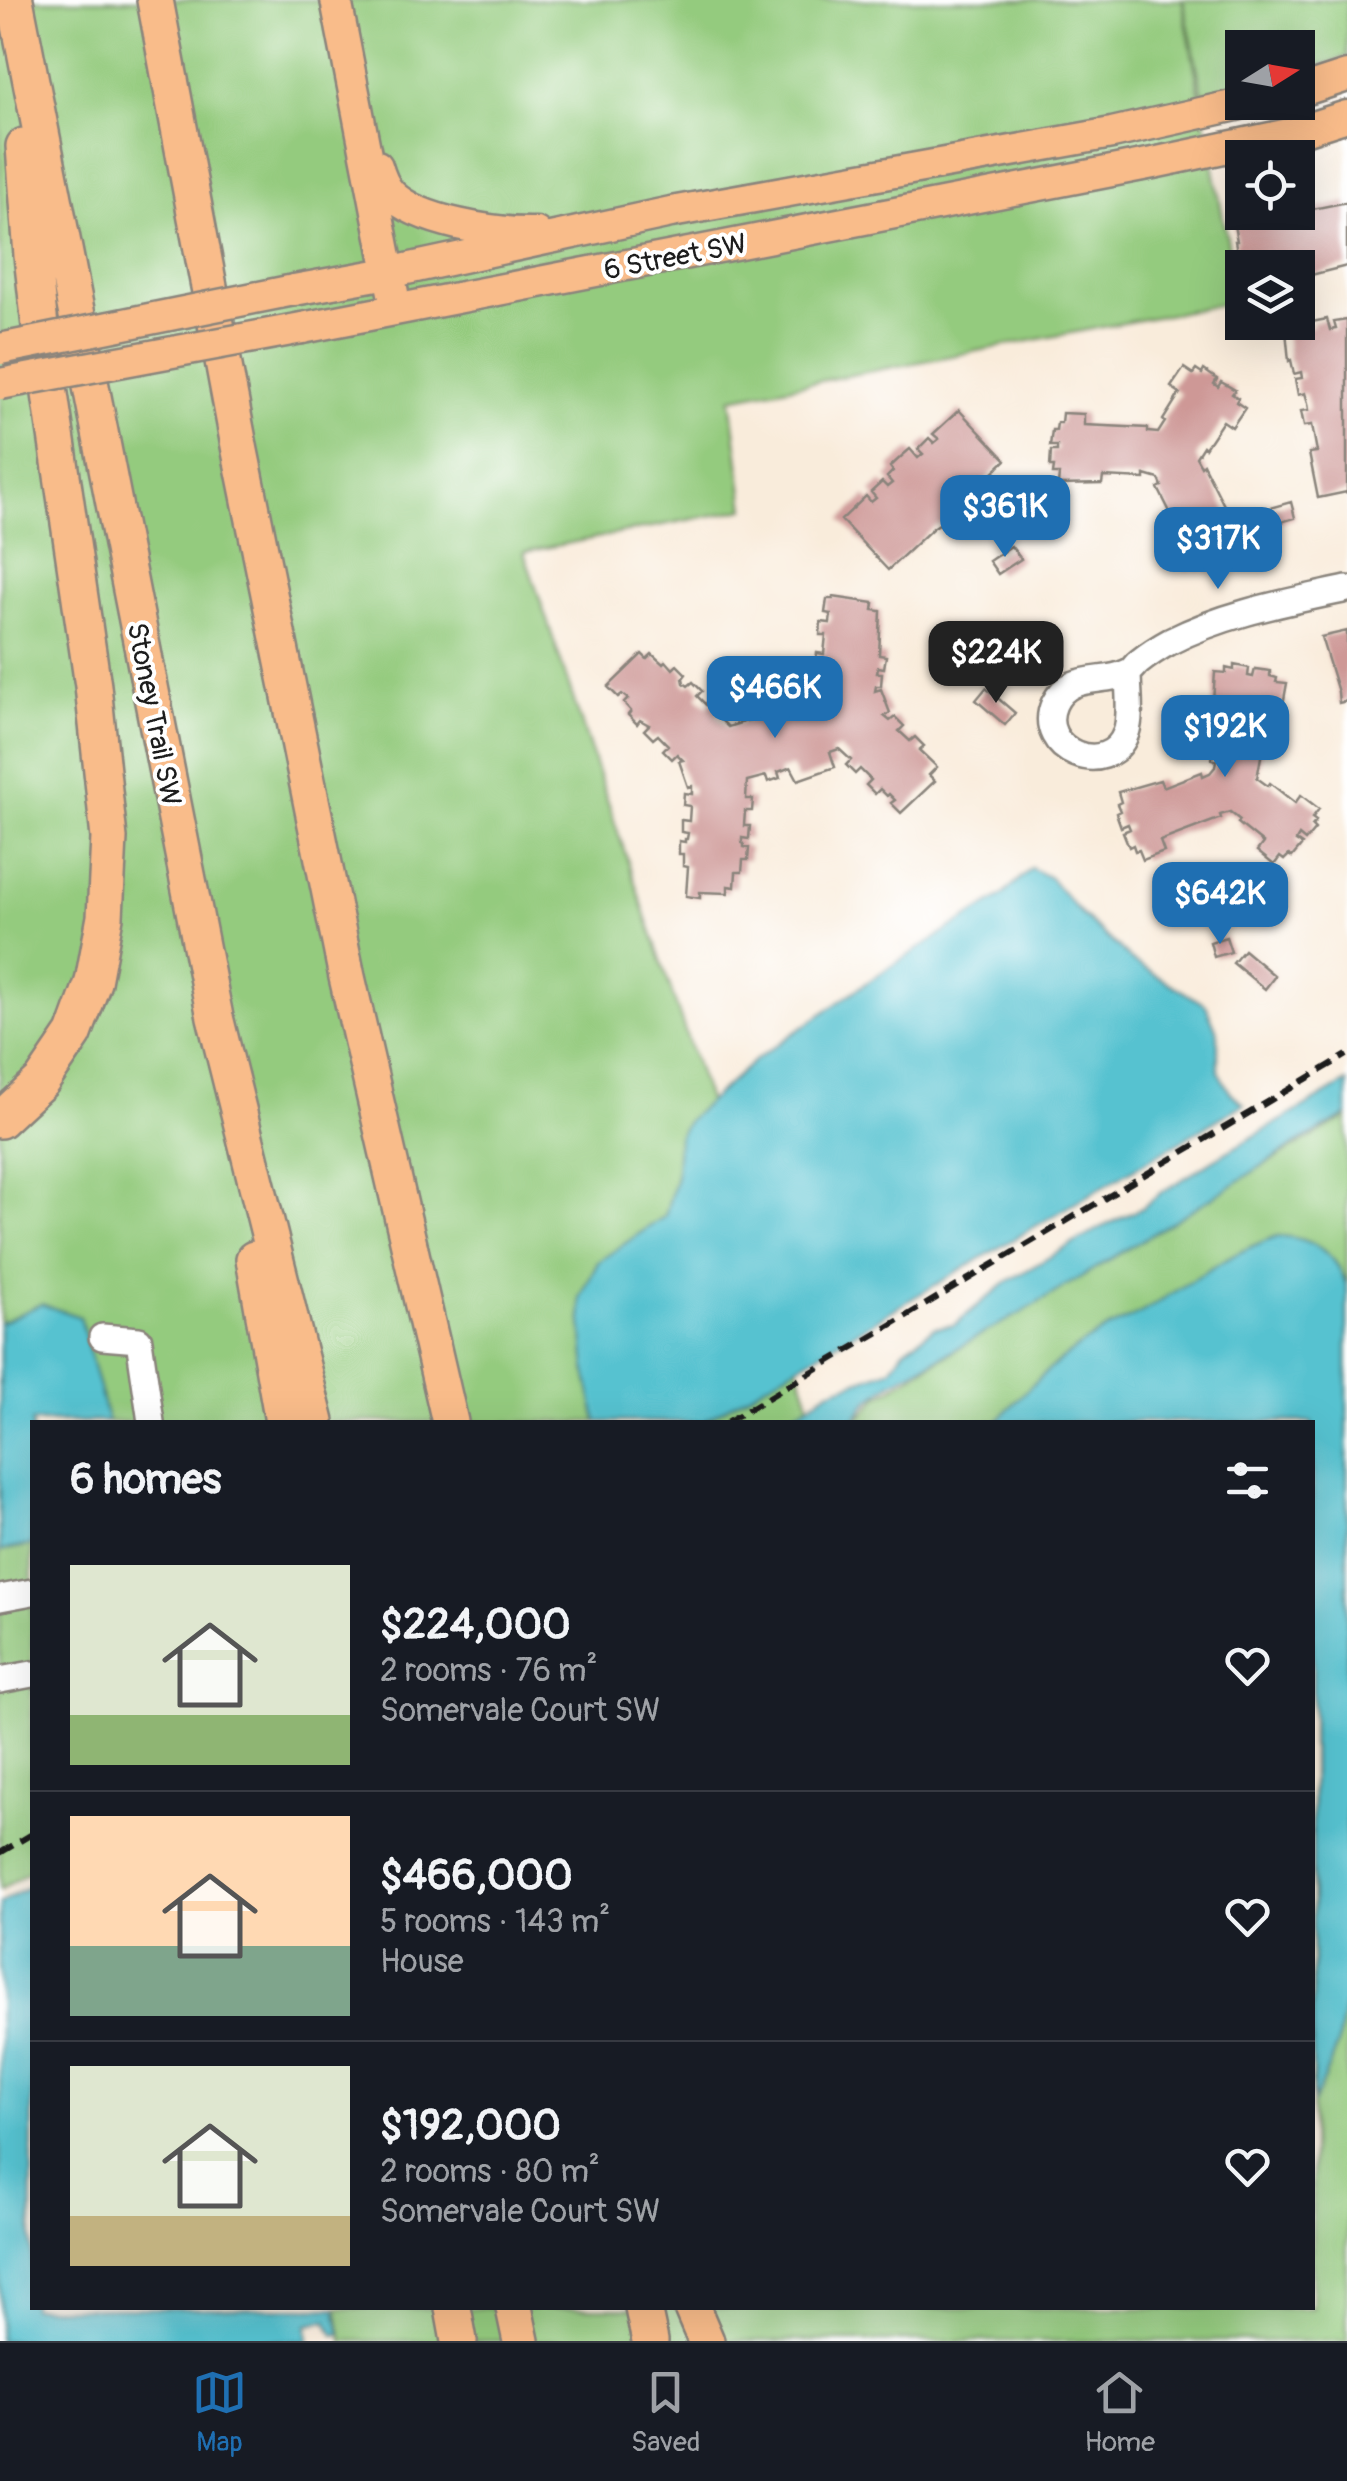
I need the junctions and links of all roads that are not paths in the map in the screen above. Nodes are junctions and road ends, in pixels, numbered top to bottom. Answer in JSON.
{"nodes":[{"id":1,"x":15,"y":0,"type":"edge"},
{"id":2,"x":155,"y":0,"type":"edge"},
{"id":3,"x":336,"y":0,"type":"edge"},
{"id":4,"x":1347,"y":76,"type":"edge"},
{"id":5,"x":1315,"y":86,"type":"edge"},
{"id":6,"x":356,"y":100,"type":"junction"},
{"id":7,"x":1225,"y":108,"type":"edge"},
{"id":8,"x":1347,"y":116,"type":"edge"},
{"id":9,"x":584,"y":232,"type":"junction"},
{"id":10,"x":388,"y":273,"type":"junction"},
{"id":11,"x":396,"y":311,"type":"junction"},
{"id":12,"x":0,"y":349,"type":"edge"},
{"id":13,"x":0,"y":384,"type":"edge"},
{"id":14,"x":1347,"y":589,"type":"edge"},
{"id":15,"x":1128,"y":672,"type":"dead end"},
{"id":16,"x":215,"y":1016,"type":"junction"},
{"id":17,"x":0,"y":1120,"type":"edge"},
{"id":18,"x":102,"y":1336,"type":"dead end"},
{"id":19,"x":151,"y":1420,"type":"edge"},
{"id":20,"x":283,"y":1420,"type":"edge"},
{"id":21,"x":316,"y":1420,"type":"edge"},
{"id":22,"x":450,"y":1420,"type":"edge"},
{"id":23,"x":30,"y":1592,"type":"edge"},
{"id":24,"x":0,"y":1598,"type":"edge"},
{"id":25,"x":30,"y":1674,"type":"edge"},
{"id":26,"x":0,"y":1680,"type":"edge"},
{"id":27,"x":452,"y":2310,"type":"edge"},
{"id":28,"x":514,"y":2310,"type":"edge"},
{"id":29,"x":643,"y":2310,"type":"edge"},
{"id":30,"x":693,"y":2310,"type":"edge"},
{"id":31,"x":459,"y":2341,"type":"edge"},
{"id":32,"x":521,"y":2341,"type":"edge"},
{"id":33,"x":650,"y":2341,"type":"edge"},
{"id":34,"x":706,"y":2341,"type":"edge"}],
"edges":[{"from":1,"to":16,"type":"highway","name":"Stoney Trail SW"},
{"from":1,"to":17,"type":"highway"},
{"from":2,"to":22,"type":"highway"},
{"from":3,"to":6,"type":"main road"},
{"from":4,"to":5,"type":"main road"},
{"from":6,"to":9,"type":"main road"},
{"from":6,"to":10,"type":"main road"},
{"from":7,"to":9,"type":"main road","name":"6 Street SW"},
{"from":8,"to":11,"type":"main road","name":"6 Street SW"},
{"from":9,"to":10,"type":"main road","name":"6 Street SW"},
{"from":10,"to":11,"type":"main road"},
{"from":10,"to":12,"type":"main road","name":"6 Street SW","bridge":true},
{"from":11,"to":13,"type":"main road","name":"6 Street SW","bridge":true},
{"from":14,"to":15,"type":"street"},
{"from":16,"to":20,"type":"highway"},
{"from":16,"to":21,"type":"highway","name":"Stoney Trail SW"},
{"from":18,"to":19,"type":"street"},
{"from":23,"to":24,"type":"street"},
{"from":25,"to":26,"type":"street"},
{"from":27,"to":31,"type":"highway"},
{"from":28,"to":32,"type":"highway"},
{"from":29,"to":33,"type":"highway"},
{"from":30,"to":34,"type":"highway"}]}
